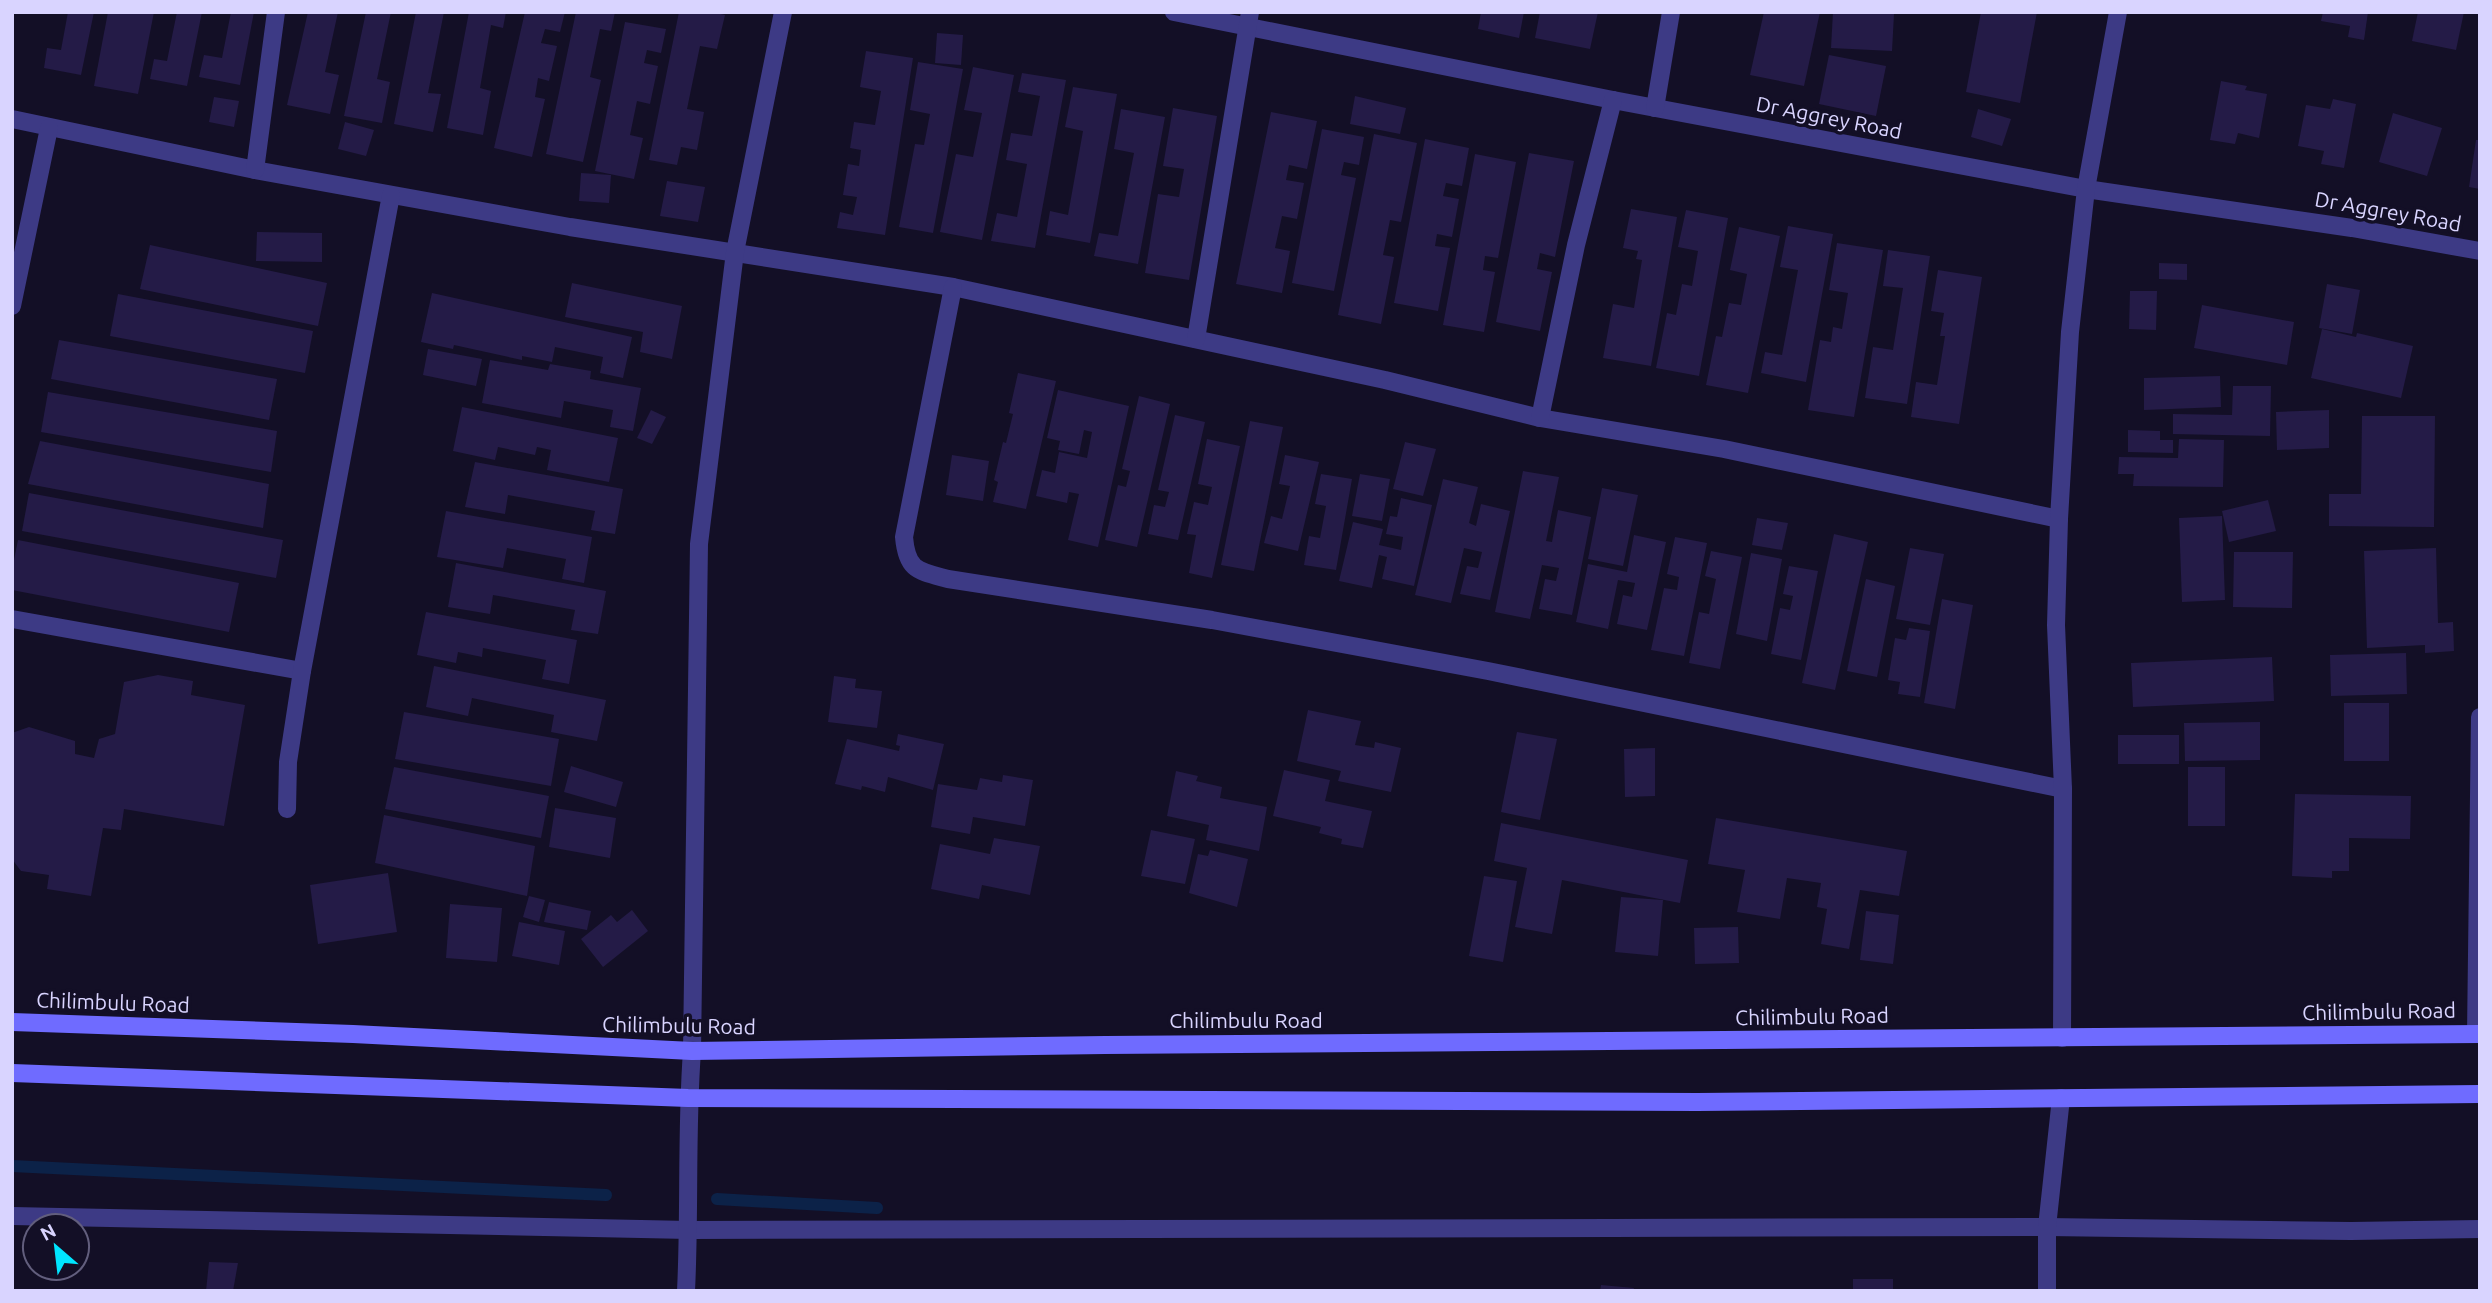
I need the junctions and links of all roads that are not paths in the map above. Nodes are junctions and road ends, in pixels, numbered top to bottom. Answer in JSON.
{"nodes":[{"id":1,"x":276,"y":12,"type":"edge"},
{"id":2,"x":783,"y":12,"type":"edge"},
{"id":3,"x":1174,"y":12,"type":"edge"},
{"id":4,"x":1671,"y":12,"type":"edge"},
{"id":5,"x":2118,"y":12,"type":"edge"},
{"id":6,"x":1249,"y":19,"type":"edge"},
{"id":7,"x":1613,"y":100,"type":"junction"},
{"id":8,"x":1655,"y":108,"type":"junction"},
{"id":9,"x":12,"y":119,"type":"edge"},
{"id":10,"x":49,"y":128,"type":"junction"},
{"id":11,"x":255,"y":170,"type":"junction"},
{"id":12,"x":2086,"y":189,"type":"junction"},
{"id":13,"x":391,"y":195,"type":"junction"},
{"id":14,"x":2480,"y":251,"type":"edge"},
{"id":15,"x":735,"y":252,"type":"junction"},
{"id":16,"x":953,"y":286,"type":"junction"},
{"id":17,"x":12,"y":306,"type":"edge"},
{"id":18,"x":1196,"y":339,"type":"junction"},
{"id":19,"x":1540,"y":418,"type":"junction"},
{"id":20,"x":2059,"y":519,"type":"junction"},
{"id":21,"x":12,"y":619,"type":"edge"},
{"id":22,"x":302,"y":671,"type":"junction"},
{"id":23,"x":2480,"y":717,"type":"edge"},
{"id":24,"x":2063,"y":789,"type":"junction"},
{"id":25,"x":287,"y":808,"type":"dead end"},
{"id":26,"x":12,"y":1022,"type":"edge"},
{"id":27,"x":2478,"y":1034,"type":"edge"},
{"id":28,"x":2062,"y":1038,"type":"junction"},
{"id":29,"x":692,"y":1051,"type":"junction"},
{"id":30,"x":12,"y":1073,"type":"edge"},
{"id":31,"x":2480,"y":1094,"type":"edge"},
{"id":32,"x":688,"y":1098,"type":"junction"},
{"id":33,"x":2061,"y":1098,"type":"junction"},
{"id":34,"x":12,"y":1216,"type":"edge"},
{"id":35,"x":2047,"y":1227,"type":"junction"},
{"id":36,"x":2480,"y":1229,"type":"edge"},
{"id":37,"x":689,"y":1230,"type":"junction"},
{"id":38,"x":686,"y":1291,"type":"edge"},
{"id":39,"x":2047,"y":1291,"type":"edge"}],
"edges":[{"from":1,"to":11,"type":"street"},
{"from":2,"to":15,"type":"street"},
{"from":3,"to":6,"type":"street","name":"Dr Aggrey Road"},
{"from":4,"to":8,"type":"street"},
{"from":5,"to":12,"type":"street"},
{"from":6,"to":7,"type":"street","name":"Dr Aggrey Road"},
{"from":6,"to":18,"type":"street"},
{"from":7,"to":8,"type":"street","name":"Dr Aggrey Road"},
{"from":7,"to":19,"type":"street"},
{"from":8,"to":12,"type":"street","name":"Dr Aggrey Road"},
{"from":9,"to":10,"type":"street"},
{"from":10,"to":11,"type":"street"},
{"from":10,"to":17,"type":"street"},
{"from":11,"to":13,"type":"street"},
{"from":12,"to":14,"type":"street","name":"Dr Aggrey Road"},
{"from":12,"to":20,"type":"street"},
{"from":13,"to":15,"type":"street"},
{"from":13,"to":22,"type":"street"},
{"from":15,"to":16,"type":"street"},
{"from":15,"to":29,"type":"street"},
{"from":16,"to":18,"type":"street"},
{"from":16,"to":24,"type":"street"},
{"from":18,"to":19,"type":"street"},
{"from":19,"to":20,"type":"street"},
{"from":20,"to":24,"type":"street"},
{"from":21,"to":22,"type":"street"},
{"from":22,"to":25,"type":"street"},
{"from":23,"to":27,"type":"street"},
{"from":24,"to":28,"type":"street"},
{"from":26,"to":29,"type":"main road","name":"Chilimbulu Road"},
{"from":27,"to":28,"type":"main road","name":"Chilimbulu Road"},
{"from":28,"to":29,"type":"main road","name":"Chilimbulu Road"},
{"from":29,"to":32,"type":"street"},
{"from":30,"to":32,"type":"main road"},
{"from":31,"to":33,"type":"main road"},
{"from":32,"to":33,"type":"main road"},
{"from":32,"to":37,"type":"street"},
{"from":33,"to":35,"type":"street"},
{"from":34,"to":37,"type":"street"},
{"from":35,"to":36,"type":"street"},
{"from":35,"to":37,"type":"street"},
{"from":35,"to":39,"type":"street"},
{"from":37,"to":38,"type":"street"}]}
